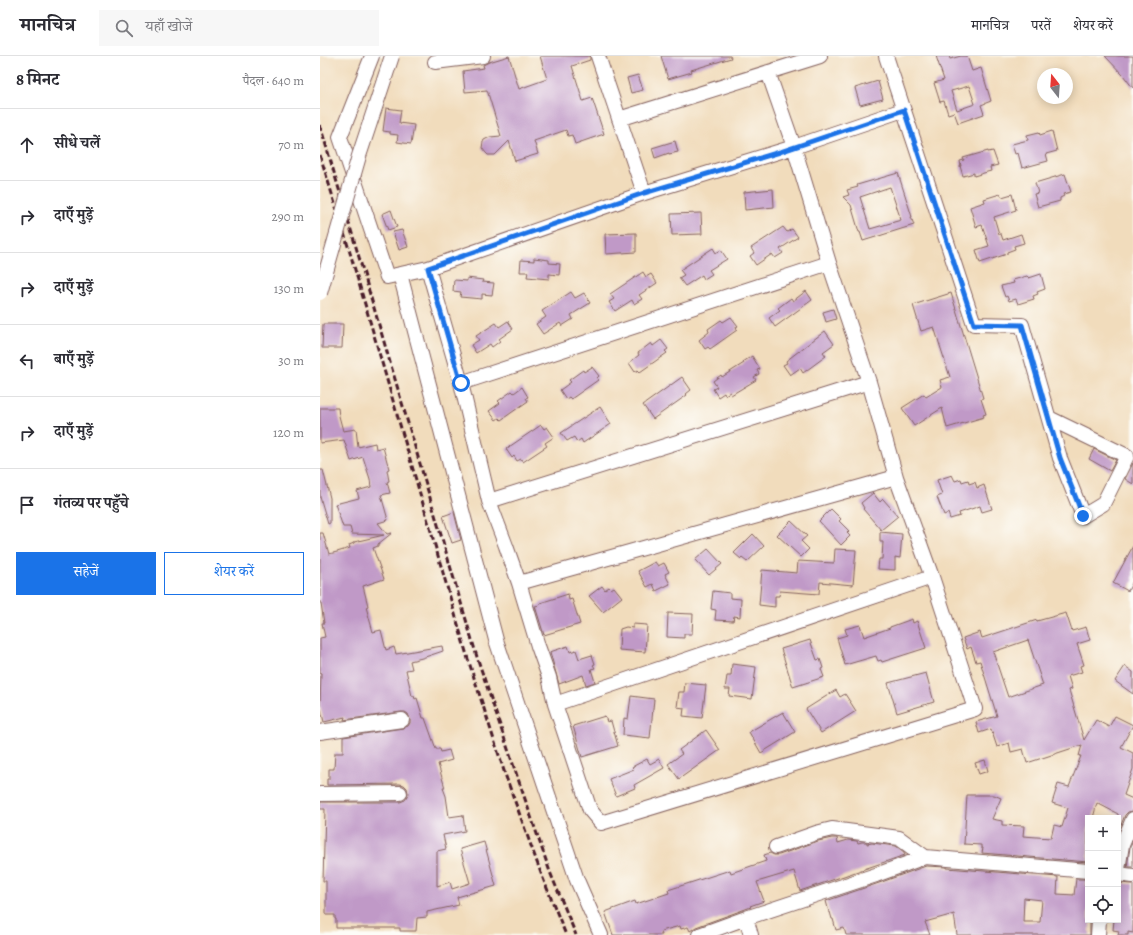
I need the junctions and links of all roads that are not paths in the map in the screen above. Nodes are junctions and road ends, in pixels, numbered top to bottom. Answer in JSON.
{"nodes":[{"id":1,"x":372,"y":56,"type":"edge"},
{"id":2,"x":392,"y":56,"type":"edge"},
{"id":3,"x":483,"y":56,"type":"edge"},
{"id":4,"x":598,"y":56,"type":"edge"},
{"id":5,"x":820,"y":56,"type":"edge"},
{"id":6,"x":886,"y":56,"type":"edge"},
{"id":7,"x":435,"y":62,"type":"dead end"},
{"id":8,"x":768,"y":72,"type":"junction"},
{"id":9,"x":904,"y":110,"type":"junction"},
{"id":10,"x":619,"y":119,"type":"junction"},
{"id":11,"x":794,"y":147,"type":"junction"},
{"id":12,"x":644,"y":193,"type":"junction"},
{"id":13,"x":829,"y":263,"type":"junction"},
{"id":14,"x":428,"y":268,"type":"junction"},
{"id":15,"x":400,"y":274,"type":"junction"},
{"id":16,"x":320,"y":293,"type":"edge"},
{"id":17,"x":869,"y":382,"type":"junction"},
{"id":18,"x":461,"y":383,"type":"junction"},
{"id":19,"x":1049,"y":418,"type":"junction"},
{"id":20,"x":896,"y":477,"type":"junction"},
{"id":21,"x":489,"y":501,"type":"junction"},
{"id":22,"x":932,"y":577,"type":"junction"},
{"id":23,"x":519,"y":583,"type":"junction"},
{"id":24,"x":554,"y":704,"type":"junction"},
{"id":25,"x":402,"y":720,"type":"dead end"},
{"id":26,"x":320,"y":732,"type":"edge"},
{"id":27,"x":400,"y":793,"type":"dead end"},
{"id":28,"x":320,"y":794,"type":"edge"},
{"id":29,"x":1133,"y":819,"type":"edge"},
{"id":30,"x":776,"y":847,"type":"dead end"},
{"id":31,"x":1121,"y":851,"type":"edge"},
{"id":32,"x":925,"y":857,"type":"junction"},
{"id":33,"x":1085,"y":871,"type":"edge"},
{"id":34,"x":1121,"y":874,"type":"edge"},
{"id":35,"x":1133,"y":876,"type":"edge"},
{"id":36,"x":746,"y":918,"type":"junction"},
{"id":37,"x":1099,"y":923,"type":"edge"},
{"id":38,"x":600,"y":935,"type":"edge"},
{"id":39,"x":699,"y":935,"type":"edge"},
{"id":40,"x":751,"y":935,"type":"edge"},
{"id":41,"x":1098,"y":935,"type":"edge"}],
"edges":[{"from":1,"to":15,"type":"street"},
{"from":2,"to":16,"type":"street","bridge":true},
{"from":3,"to":7,"type":"street"},
{"from":4,"to":10,"type":"street"},
{"from":5,"to":8,"type":"street"},
{"from":6,"to":9,"type":"street"},
{"from":8,"to":10,"type":"street"},
{"from":8,"to":11,"type":"street"},
{"from":9,"to":11,"type":"street"},
{"from":9,"to":19,"type":"street"},
{"from":10,"to":12,"type":"street"},
{"from":11,"to":12,"type":"street"},
{"from":11,"to":13,"type":"street"},
{"from":12,"to":14,"type":"street"},
{"from":13,"to":17,"type":"street"},
{"from":13,"to":18,"type":"street"},
{"from":14,"to":15,"type":"street"},
{"from":14,"to":18,"type":"street"},
{"from":15,"to":38,"type":"street"},
{"from":17,"to":20,"type":"street"},
{"from":17,"to":21,"type":"street"},
{"from":18,"to":21,"type":"street"},
{"from":19,"to":19,"type":"street"},
{"from":20,"to":22,"type":"street"},
{"from":20,"to":23,"type":"street"},
{"from":21,"to":23,"type":"street"},
{"from":22,"to":24,"type":"street"},
{"from":22,"to":24,"type":"street"},
{"from":23,"to":24,"type":"street"},
{"from":25,"to":26,"type":"street"},
{"from":27,"to":28,"type":"street"},
{"from":29,"to":31,"type":"street"},
{"from":30,"to":32,"type":"street"},
{"from":32,"to":33,"type":"street"},
{"from":32,"to":36,"type":"street"},
{"from":34,"to":35,"type":"street"},
{"from":36,"to":39,"type":"street"},
{"from":36,"to":40,"type":"street"},
{"from":37,"to":41,"type":"street"}]}
